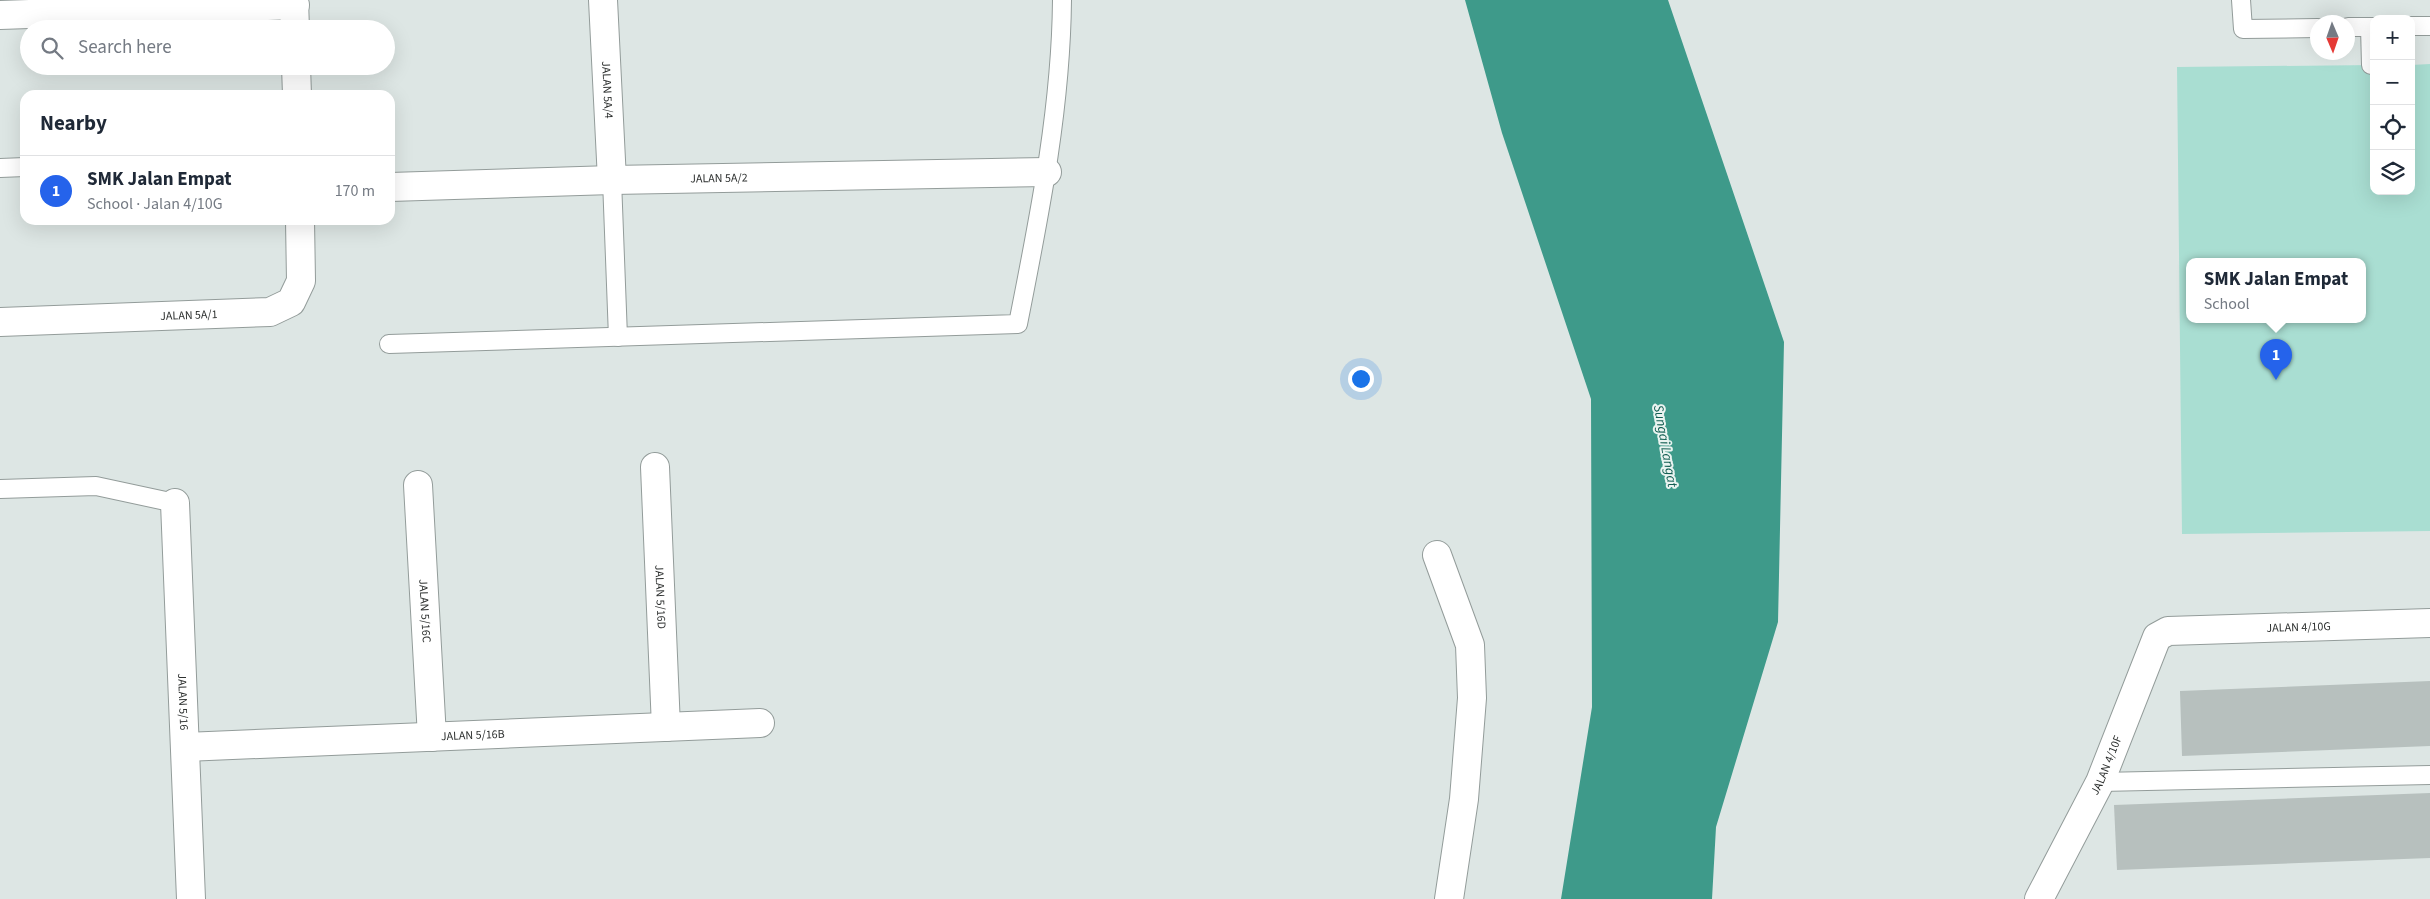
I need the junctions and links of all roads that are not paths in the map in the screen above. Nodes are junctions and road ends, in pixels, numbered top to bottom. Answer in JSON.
{"nodes":[{"id":1,"x":603,"y":0,"type":"edge"},
{"id":2,"x":1062,"y":0,"type":"edge"},
{"id":3,"x":2241,"y":0,"type":"edge"},
{"id":4,"x":295,"y":11,"type":"edge"},
{"id":5,"x":0,"y":15,"type":"edge"},
{"id":6,"x":2415,"y":26,"type":"edge"},
{"id":7,"x":2430,"y":26,"type":"edge"},
{"id":8,"x":2355,"y":27,"type":"edge"},
{"id":9,"x":2370,"y":27,"type":"edge"},
{"id":10,"x":2310,"y":28,"type":"edge"},
{"id":11,"x":296,"y":75,"type":"edge"},
{"id":12,"x":297,"y":90,"type":"edge"},
{"id":13,"x":20,"y":167,"type":"edge"},
{"id":14,"x":0,"y":168,"type":"edge"},
{"id":15,"x":1047,"y":172,"type":"junction"},
{"id":16,"x":612,"y":180,"type":"junction"},
{"id":17,"x":395,"y":187,"type":"edge"},
{"id":18,"x":300,"y":225,"type":"edge"},
{"id":19,"x":0,"y":322,"type":"edge"},
{"id":20,"x":618,"y":337,"type":"junction"},
{"id":21,"x":389,"y":344,"type":"dead end"},
{"id":22,"x":655,"y":467,"type":"dead end"},
{"id":23,"x":418,"y":486,"type":"dead end"},
{"id":24,"x":0,"y":489,"type":"edge"},
{"id":25,"x":176,"y":503,"type":"joint"},
{"id":26,"x":1437,"y":555,"type":"dead end"},
{"id":27,"x":2430,"y":623,"type":"edge"},
{"id":28,"x":2168,"y":632,"type":"joint"},
{"id":29,"x":760,"y":723,"type":"dead end"},
{"id":30,"x":666,"y":727,"type":"junction"},
{"id":31,"x":432,"y":736,"type":"junction"},
{"id":32,"x":185,"y":747,"type":"junction"},
{"id":33,"x":2430,"y":774,"type":"edge"},
{"id":34,"x":2100,"y":782,"type":"junction"},
{"id":35,"x":191,"y":899,"type":"edge"},
{"id":36,"x":1449,"y":899,"type":"edge"},
{"id":37,"x":2039,"y":899,"type":"edge"}],
"edges":[{"from":1,"to":16,"type":"street","name":"JALAN 5A/4"},
{"from":2,"to":15,"type":"lane"},
{"from":3,"to":10,"type":"lane"},
{"from":4,"to":5,"type":"street"},
{"from":6,"to":7,"type":"lane"},
{"from":8,"to":9,"type":"lane"},
{"from":11,"to":12,"type":"street"},
{"from":13,"to":14,"type":"lane"},
{"from":15,"to":16,"type":"street","name":"JALAN 5A/2"},
{"from":15,"to":20,"type":"lane"},
{"from":16,"to":17,"type":"street","name":"JALAN 5A/2"},
{"from":16,"to":20,"type":"lane"},
{"from":18,"to":19,"type":"street","name":"JALAN 5A/1"},
{"from":20,"to":21,"type":"lane"},
{"from":22,"to":30,"type":"street","name":"JALAN 5/16D"},
{"from":23,"to":31,"type":"street","name":"JALAN 5/16C"},
{"from":24,"to":25,"type":"lane"},
{"from":25,"to":32,"type":"street","name":"JALAN 5/16"},
{"from":26,"to":36,"type":"street"},
{"from":27,"to":28,"type":"street","name":"JALAN 4/10G"},
{"from":28,"to":34,"type":"street","name":"JALAN 4/10F"},
{"from":29,"to":30,"type":"street","name":"JALAN 5/16B"},
{"from":30,"to":31,"type":"street","name":"JALAN 5/16B"},
{"from":31,"to":32,"type":"street","name":"JALAN 5/16B"},
{"from":32,"to":35,"type":"street","name":"JALAN 5/16"},
{"from":33,"to":34,"type":"lane"},
{"from":34,"to":37,"type":"street","name":"JALAN 4/10F"}]}
